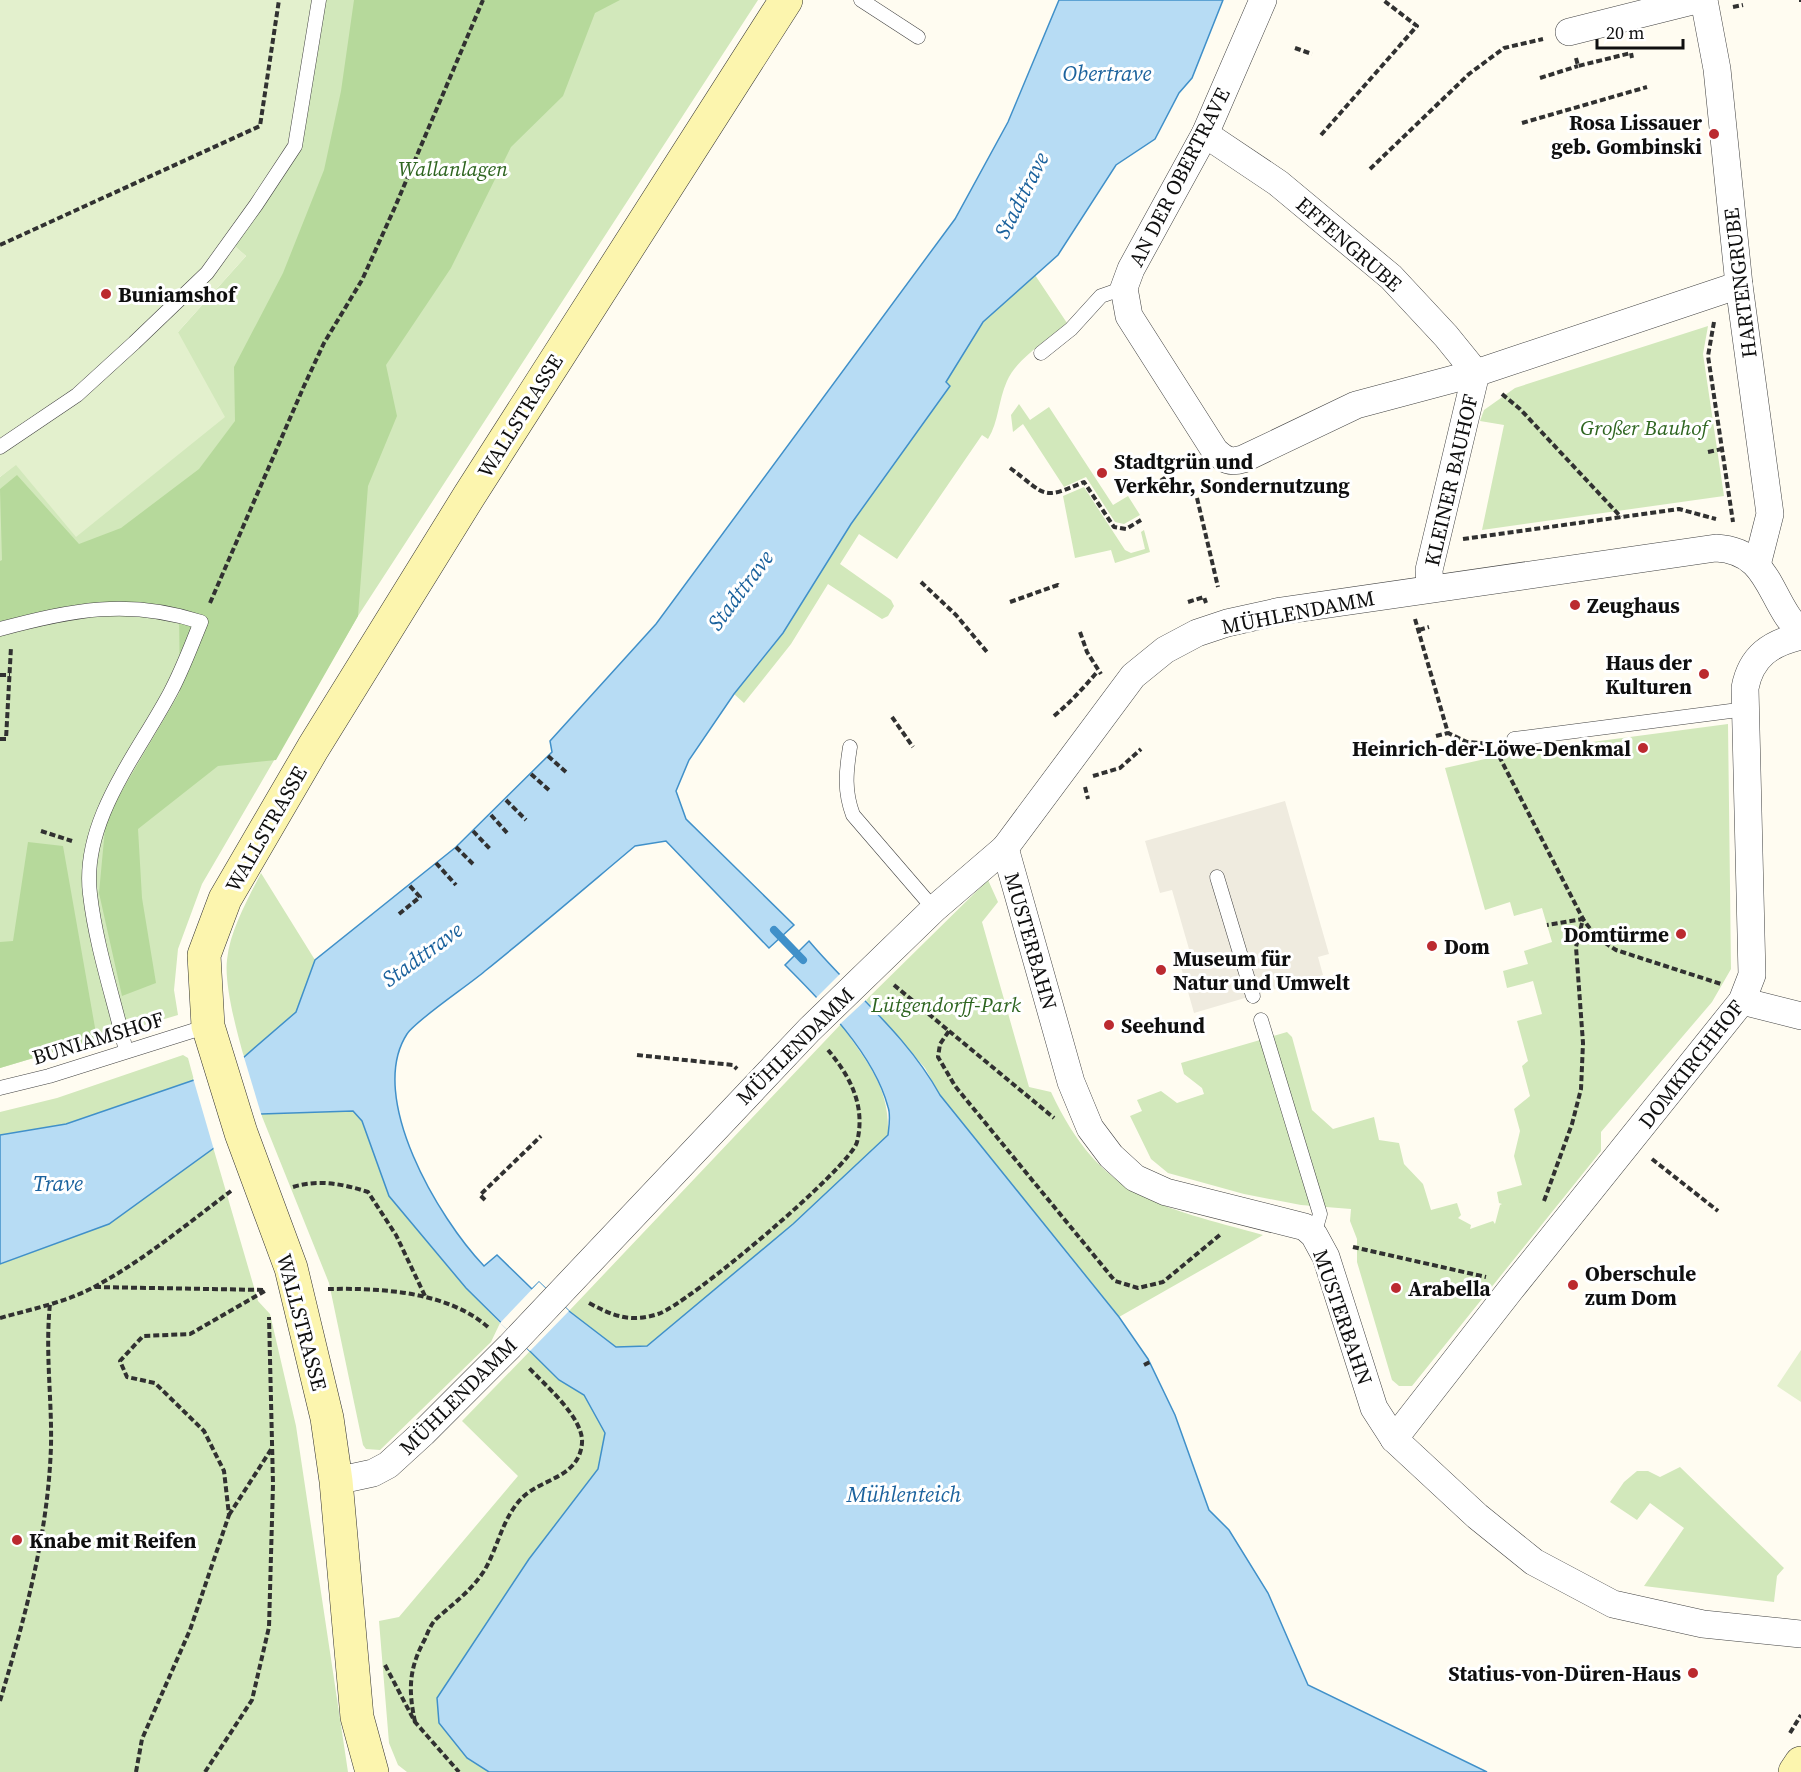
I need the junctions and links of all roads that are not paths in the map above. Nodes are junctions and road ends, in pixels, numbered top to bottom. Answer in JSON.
{"nodes":[{"id":1,"x":319,"y":0,"type":"edge"},
{"id":2,"x":786,"y":0,"type":"edge"},
{"id":3,"x":861,"y":0,"type":"edge"},
{"id":4,"x":1263,"y":0,"type":"edge"},
{"id":5,"x":1697,"y":0,"type":"edge"},
{"id":6,"x":1704,"y":0,"type":"edge"},
{"id":7,"x":1559,"y":34,"type":"road end"},
{"id":8,"x":918,"y":37,"type":"dead end"},
{"id":9,"x":1205,"y":134,"type":"junction"},
{"id":10,"x":1739,"y":285,"type":"junction"},
{"id":11,"x":1124,"y":288,"type":"junction"},
{"id":12,"x":1041,"y":353,"type":"dead end"},
{"id":13,"x":1476,"y":373,"type":"junction"},
{"id":14,"x":0,"y":447,"type":"edge"},
{"id":15,"x":1757,"y":565,"type":"junction"},
{"id":16,"x":1423,"y":583,"type":"junction"},
{"id":17,"x":0,"y":629,"type":"edge"},
{"id":18,"x":1801,"y":634,"type":"edge"},
{"id":19,"x":1746,"y":709,"type":"junction"},
{"id":20,"x":1514,"y":739,"type":"dead end"},
{"id":21,"x":850,"y":747,"type":"dead end"},
{"id":22,"x":1005,"y":849,"type":"junction"},
{"id":23,"x":1217,"y":877,"type":"dead end"},
{"id":24,"x":934,"y":909,"type":"junction"},
{"id":25,"x":1253,"y":996,"type":"dead end"},
{"id":26,"x":1742,"y":1001,"type":"junction"},
{"id":27,"x":1801,"y":1016,"type":"edge"},
{"id":28,"x":1261,"y":1020,"type":"dead end"},
{"id":29,"x":208,"y":1026,"type":"junction"},
{"id":30,"x":126,"y":1051,"type":"junction"},
{"id":31,"x":0,"y":1088,"type":"edge"},
{"id":32,"x":1314,"y":1235,"type":"junction"},
{"id":33,"x":1394,"y":1439,"type":"junction"},
{"id":34,"x":336,"y":1481,"type":"junction"},
{"id":35,"x":1801,"y":1634,"type":"edge"},
{"id":36,"x":1801,"y":1763,"type":"edge"},
{"id":37,"x":372,"y":1772,"type":"edge"},
{"id":38,"x":1795,"y":1772,"type":"edge"}],
"edges":[{"from":1,"to":14,"type":"lane"},
{"from":2,"to":29,"type":"main road","name":"WALLSTRASSE"},
{"from":3,"to":8,"type":"lane"},
{"from":4,"to":9,"type":"street","name":"AN DER OBERTRAVE"},
{"from":5,"to":7,"type":"street"},
{"from":6,"to":10,"type":"street","name":"HARTENGRUBE"},
{"from":9,"to":11,"type":"street","name":"AN DER OBERTRAVE"},
{"from":9,"to":13,"type":"street","name":"EFFENGRUBE"},
{"from":10,"to":13,"type":"street"},
{"from":10,"to":15,"type":"street","name":"HARTENGRUBE"},
{"from":11,"to":12,"type":"lane"},
{"from":11,"to":13,"type":"street","name":"KLEINER BAUHOF"},
{"from":13,"to":16,"type":"street","name":"KLEINER BAUHOF"},
{"from":15,"to":16,"type":"street"},
{"from":15,"to":18,"type":"street"},
{"from":16,"to":22,"type":"street","name":"MÜHLENDAMM"},
{"from":17,"to":30,"type":"lane"},
{"from":18,"to":19,"type":"street","name":"DOMKIRCHHOF"},
{"from":19,"to":20,"type":"lane"},
{"from":19,"to":26,"type":"street","name":"DOMKIRCHHOF"},
{"from":21,"to":24,"type":"lane"},
{"from":22,"to":24,"type":"street","name":"MÜHLENDAMM"},
{"from":22,"to":32,"type":"street","name":"MUSTERBAHN"},
{"from":23,"to":25,"type":"lane"},
{"from":24,"to":34,"type":"street","name":"MÜHLENDAMM"},
{"from":26,"to":27,"type":"street"},
{"from":26,"to":33,"type":"street","name":"DOMKIRCHHOF"},
{"from":28,"to":32,"type":"lane"},
{"from":29,"to":30,"type":"lane","name":"BUNIAMSHOF"},
{"from":29,"to":34,"type":"main road","name":"WALLSTRASSE"},
{"from":30,"to":31,"type":"lane","name":"BUNIAMSHOF"},
{"from":32,"to":33,"type":"street","name":"MUSTERBAHN"},
{"from":33,"to":35,"type":"street","name":"MUSTERBAHN"},
{"from":34,"to":37,"type":"main road","name":"WALLSTRASSE"},
{"from":36,"to":38,"type":"main road"}]}
